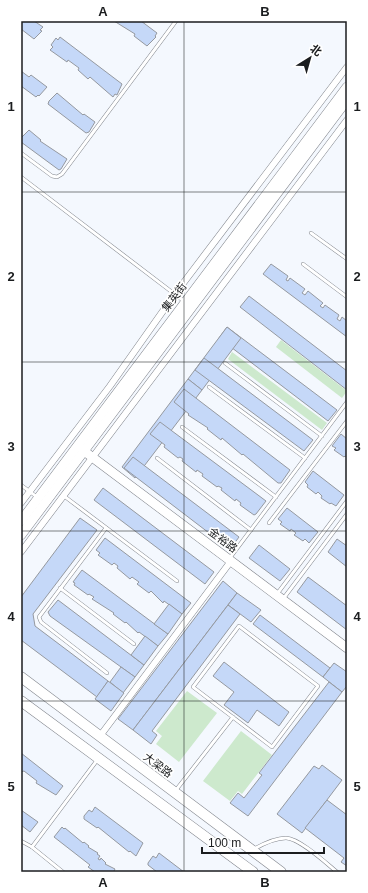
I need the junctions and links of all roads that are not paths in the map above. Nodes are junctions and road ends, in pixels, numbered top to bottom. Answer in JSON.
{"nodes":[{"id":1,"x":176,"y":21,"type":"edge"},
{"id":2,"x":347,"y":67,"type":"edge"},
{"id":3,"x":347,"y":87,"type":"edge"},
{"id":4,"x":347,"y":100,"type":"edge"},
{"id":5,"x":347,"y":120,"type":"edge"},
{"id":6,"x":21,"y":153,"type":"edge"},
{"id":7,"x":21,"y":177,"type":"edge"},
{"id":8,"x":311,"y":233,"type":"dead end"},
{"id":9,"x":347,"y":260,"type":"edge"},
{"id":10,"x":303,"y":264,"type":"dead end"},
{"id":11,"x":175,"y":294,"type":"junction"},
{"id":12,"x":347,"y":297,"type":"edge"},
{"id":13,"x":186,"y":302,"type":"junction"},
{"id":14,"x":225,"y":363,"type":"dead end"},
{"id":15,"x":210,"y":387,"type":"dead end"},
{"id":16,"x":347,"y":402,"type":"edge"},
{"id":17,"x":347,"y":421,"type":"edge"},
{"id":18,"x":182,"y":427,"type":"dead end"},
{"id":19,"x":322,"y":436,"type":"junction"},
{"id":20,"x":84,"y":451,"type":"junction"},
{"id":21,"x":93,"y":458,"type":"junction"},
{"id":22,"x":157,"y":458,"type":"dead end"},
{"id":23,"x":305,"y":458,"type":"junction"},
{"id":24,"x":21,"y":485,"type":"edge"},
{"id":25,"x":30,"y":492,"type":"junction"},
{"id":26,"x":64,"y":496,"type":"junction"},
{"id":27,"x":276,"y":497,"type":"junction"},
{"id":28,"x":38,"y":498,"type":"junction"},
{"id":29,"x":347,"y":501,"type":"edge"},
{"id":30,"x":21,"y":503,"type":"edge"},
{"id":31,"x":347,"y":514,"type":"edge"},
{"id":32,"x":21,"y":521,"type":"edge"},
{"id":33,"x":269,"y":523,"type":"dead end"},
{"id":34,"x":106,"y":528,"type":"junction"},
{"id":35,"x":251,"y":530,"type":"junction"},
{"id":36,"x":21,"y":535,"type":"edge"},
{"id":37,"x":21,"y":552,"type":"edge"},
{"id":38,"x":230,"y":560,"type":"junction"},
{"id":39,"x":177,"y":581,"type":"dead end"},
{"id":40,"x":60,"y":588,"type":"junction"},
{"id":41,"x":280,"y":597,"type":"junction"},
{"id":42,"x":134,"y":644,"type":"dead end"},
{"id":43,"x":347,"y":648,"type":"edge"},
{"id":44,"x":107,"y":673,"type":"dead end"},
{"id":45,"x":21,"y":677,"type":"edge"},
{"id":46,"x":21,"y":700,"type":"edge"},
{"id":47,"x":233,"y":717,"type":"junction"},
{"id":48,"x":100,"y":736,"type":"junction"},
{"id":49,"x":100,"y":757,"type":"junction"},
{"id":50,"x":175,"y":792,"type":"junction"},
{"id":51,"x":21,"y":841,"type":"edge"},
{"id":52,"x":32,"y":847,"type":"junction"},
{"id":53,"x":252,"y":850,"type":"junction"},
{"id":54,"x":63,"y":872,"type":"edge"},
{"id":55,"x":252,"y":872,"type":"edge"},
{"id":56,"x":281,"y":872,"type":"edge"},
{"id":57,"x":337,"y":872,"type":"edge"}],
"edges":[{"from":1,"to":6,"type":"lane"},
{"from":2,"to":11,"type":"street"},
{"from":3,"to":13,"type":"main road","name":"集英街"},
{"from":4,"to":20,"type":"main road","name":"集英街"},
{"from":5,"to":21,"type":"street"},
{"from":7,"to":11,"type":"lane"},
{"from":8,"to":9,"type":"lane"},
{"from":10,"to":12,"type":"lane"},
{"from":11,"to":13,"type":"lane"},
{"from":11,"to":25,"type":"street"},
{"from":13,"to":28,"type":"main road","name":"集英街"},
{"from":14,"to":19,"type":"lane"},
{"from":15,"to":23,"type":"lane"},
{"from":16,"to":19,"type":"lane"},
{"from":17,"to":33,"type":"lane"},
{"from":18,"to":27,"type":"lane"},
{"from":19,"to":23,"type":"lane"},
{"from":20,"to":21,"type":"main road","name":"金裕路"},
{"from":20,"to":36,"type":"main road","name":"集英街"},
{"from":21,"to":26,"type":"street"},
{"from":21,"to":38,"type":"main road","name":"金裕路"},
{"from":22,"to":35,"type":"lane"},
{"from":23,"to":27,"type":"lane"},
{"from":24,"to":25,"type":"lane"},
{"from":25,"to":28,"type":"lane"},
{"from":25,"to":30,"type":"street"},
{"from":26,"to":34,"type":"lane"},
{"from":26,"to":37,"type":"street"},
{"from":27,"to":35,"type":"lane"},
{"from":28,"to":32,"type":"main road","name":"集英街"},
{"from":29,"to":41,"type":"lane"},
{"from":31,"to":41,"type":"lane"},
{"from":34,"to":39,"type":"lane"},
{"from":34,"to":40,"type":"lane"},
{"from":35,"to":38,"type":"lane"},
{"from":38,"to":41,"type":"main road","name":"金裕路"},
{"from":38,"to":48,"type":"street"},
{"from":40,"to":42,"type":"lane"},
{"from":40,"to":44,"type":"lane"},
{"from":41,"to":43,"type":"main road","name":"金裕路"},
{"from":45,"to":48,"type":"main road","name":"大梁路"},
{"from":46,"to":49,"type":"main road"},
{"from":47,"to":47,"type":"lane"},
{"from":47,"to":50,"type":"lane"},
{"from":48,"to":50,"type":"main road","name":"大梁路"},
{"from":49,"to":52,"type":"lane"},
{"from":49,"to":55,"type":"main road"},
{"from":50,"to":53,"type":"main road","name":"大梁路"},
{"from":51,"to":52,"type":"lane"},
{"from":52,"to":54,"type":"lane"},
{"from":53,"to":56,"type":"main road","name":"大梁路"},
{"from":53,"to":57,"type":"lane"}]}
